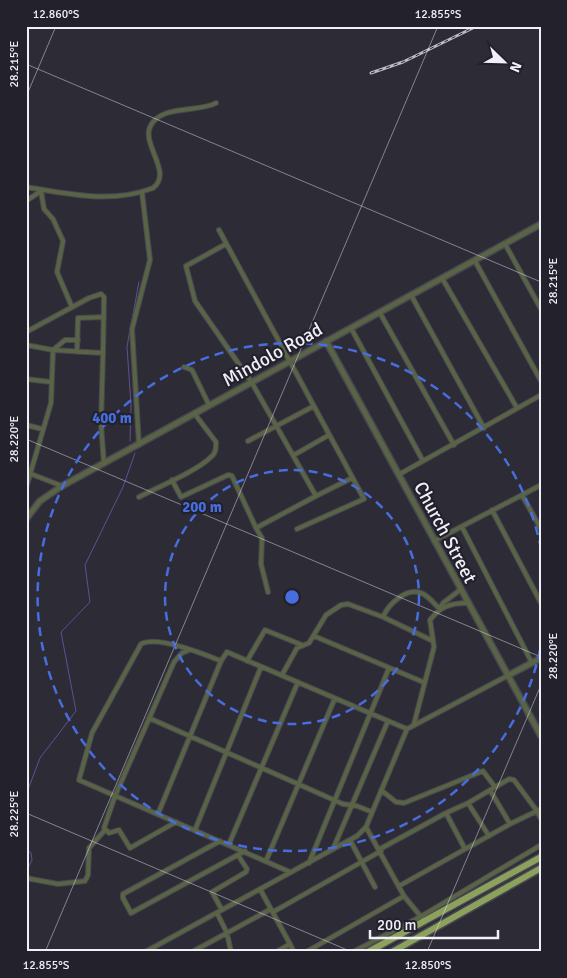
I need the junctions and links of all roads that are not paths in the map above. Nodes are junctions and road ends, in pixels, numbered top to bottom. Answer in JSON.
{"nodes":[{"id":1,"x":216,"y":103,"type":"dead end"},
{"id":2,"x":26,"y":187,"type":"edge"},
{"id":3,"x":42,"y":190,"type":"junction"},
{"id":4,"x":142,"y":192,"type":"junction"},
{"id":5,"x":26,"y":201,"type":"edge"},
{"id":6,"x":540,"y":226,"type":"edge"},
{"id":7,"x":219,"y":230,"type":"dead end"},
{"id":8,"x":226,"y":244,"type":"junction"},
{"id":9,"x":505,"y":244,"type":"junction"},
{"id":10,"x":474,"y":261,"type":"junction"},
{"id":11,"x":442,"y":278,"type":"junction"},
{"id":12,"x":410,"y":295,"type":"junction"},
{"id":13,"x":72,"y":307,"type":"junction"},
{"id":14,"x":541,"y":309,"type":"edge"},
{"id":15,"x":380,"y":313,"type":"junction"},
{"id":16,"x":104,"y":316,"type":"junction"},
{"id":17,"x":351,"y":328,"type":"junction"},
{"id":18,"x":26,"y":332,"type":"edge"},
{"id":19,"x":78,"y":340,"type":"junction"},
{"id":20,"x":326,"y":342,"type":"junction"},
{"id":21,"x":26,"y":345,"type":"edge"},
{"id":22,"x":54,"y":350,"type":"junction"},
{"id":23,"x":77,"y":352,"type":"junction"},
{"id":24,"x":103,"y":353,"type":"junction"},
{"id":25,"x":290,"y":362,"type":"junction"},
{"id":26,"x":184,"y":366,"type":"dead end"},
{"id":27,"x":26,"y":379,"type":"edge"},
{"id":28,"x":51,"y":382,"type":"junction"},
{"id":29,"x":252,"y":382,"type":"junction"},
{"id":30,"x":541,"y":382,"type":"edge"},
{"id":31,"x":541,"y":395,"type":"edge"},
{"id":32,"x":209,"y":405,"type":"junction"},
{"id":33,"x":314,"y":406,"type":"junction"},
{"id":34,"x":517,"y":408,"type":"junction"},
{"id":35,"x":194,"y":413,"type":"junction"},
{"id":36,"x":26,"y":425,"type":"edge"},
{"id":37,"x":276,"y":426,"type":"junction"},
{"id":38,"x":484,"y":428,"type":"junction"},
{"id":39,"x":42,"y":429,"type":"junction"},
{"id":40,"x":329,"y":435,"type":"junction"},
{"id":41,"x":248,"y":441,"type":"dead end"},
{"id":42,"x":139,"y":445,"type":"junction"},
{"id":43,"x":454,"y":445,"type":"junction"},
{"id":44,"x":294,"y":455,"type":"junction"},
{"id":45,"x":423,"y":461,"type":"junction"},
{"id":46,"x":104,"y":464,"type":"junction"},
{"id":47,"x":28,"y":473,"type":"edge"},
{"id":48,"x":398,"y":475,"type":"junction"},
{"id":49,"x":352,"y":478,"type":"junction"},
{"id":50,"x":172,"y":480,"type":"junction"},
{"id":51,"x":541,"y":485,"type":"edge"},
{"id":52,"x":62,"y":486,"type":"junction"},
{"id":53,"x":26,"y":488,"type":"edge"},
{"id":54,"x":522,"y":495,"type":"junction"},
{"id":55,"x":316,"y":496,"type":"junction"},
{"id":56,"x":138,"y":497,"type":"dead end"},
{"id":57,"x":492,"y":510,"type":"junction"},
{"id":58,"x":26,"y":520,"type":"edge"},
{"id":59,"x":462,"y":527,"type":"junction"},
{"id":60,"x":256,"y":528,"type":"junction"},
{"id":61,"x":298,"y":529,"type":"dead end"},
{"id":62,"x":541,"y":529,"type":"edge"},
{"id":63,"x":434,"y":541,"type":"junction"},
{"id":64,"x":460,"y":590,"type":"junction"},
{"id":65,"x":268,"y":592,"type":"dead end"},
{"id":66,"x":467,"y":603,"type":"junction"},
{"id":67,"x":541,"y":603,"type":"edge"},
{"id":68,"x":440,"y":608,"type":"junction"},
{"id":69,"x":383,"y":617,"type":"junction"},
{"id":70,"x":314,"y":636,"type":"junction"},
{"id":71,"x":434,"y":641,"type":"junction"},
{"id":72,"x":302,"y":645,"type":"junction"},
{"id":73,"x":189,"y":650,"type":"junction"},
{"id":74,"x":540,"y":659,"type":"edge"},
{"id":75,"x":221,"y":661,"type":"junction"},
{"id":76,"x":248,"y":661,"type":"junction"},
{"id":77,"x":532,"y":663,"type":"junction"},
{"id":78,"x":261,"y":667,"type":"junction"},
{"id":79,"x":390,"y":668,"type":"junction"},
{"id":80,"x":282,"y":676,"type":"junction"},
{"id":81,"x":507,"y":676,"type":"junction"},
{"id":82,"x":298,"y":682,"type":"junction"},
{"id":83,"x":424,"y":682,"type":"junction"},
{"id":84,"x":335,"y":698,"type":"junction"},
{"id":85,"x":370,"y":713,"type":"junction"},
{"id":86,"x":149,"y":718,"type":"junction"},
{"id":87,"x":388,"y":721,"type":"junction"},
{"id":88,"x":414,"y":724,"type":"junction"},
{"id":89,"x":407,"y":729,"type":"junction"},
{"id":90,"x":541,"y":736,"type":"edge"},
{"id":91,"x":191,"y":738,"type":"junction"},
{"id":92,"x":227,"y":754,"type":"junction"},
{"id":93,"x":262,"y":768,"type":"junction"},
{"id":94,"x":298,"y":783,"type":"junction"},
{"id":95,"x":495,"y":787,"type":"junction"},
{"id":96,"x":381,"y":790,"type":"junction"},
{"id":97,"x":490,"y":790,"type":"junction"},
{"id":98,"x":115,"y":796,"type":"junction"},
{"id":99,"x":334,"y":799,"type":"junction"},
{"id":100,"x":468,"y":803,"type":"junction"},
{"id":101,"x":351,"y":806,"type":"junction"},
{"id":102,"x":539,"y":810,"type":"edge"},
{"id":103,"x":372,"y":812,"type":"junction"},
{"id":104,"x":446,"y":813,"type":"junction"},
{"id":105,"x":158,"y":814,"type":"junction"},
{"id":106,"x":541,"y":819,"type":"edge"},
{"id":107,"x":176,"y":822,"type":"junction"},
{"id":108,"x":510,"y":824,"type":"junction"},
{"id":109,"x":366,"y":827,"type":"junction"},
{"id":110,"x":105,"y":830,"type":"junction"},
{"id":111,"x":195,"y":830,"type":"junction"},
{"id":112,"x":489,"y":836,"type":"junction"},
{"id":113,"x":220,"y":840,"type":"junction"},
{"id":114,"x":350,"y":840,"type":"junction"},
{"id":115,"x":229,"y":844,"type":"junction"},
{"id":116,"x":541,"y":845,"type":"edge"},
{"id":117,"x":465,"y":849,"type":"junction"},
{"id":118,"x":333,"y":850,"type":"junction"},
{"id":119,"x":380,"y":850,"type":"junction"},
{"id":120,"x":244,"y":851,"type":"junction"},
{"id":121,"x":238,"y":855,"type":"junction"},
{"id":122,"x":541,"y":857,"type":"edge"},
{"id":123,"x":266,"y":861,"type":"junction"},
{"id":124,"x":362,"y":862,"type":"junction"},
{"id":125,"x":309,"y":863,"type":"junction"},
{"id":126,"x":541,"y":868,"type":"edge"},
{"id":127,"x":290,"y":872,"type":"junction"},
{"id":128,"x":26,"y":878,"type":"edge"},
{"id":129,"x":399,"y":886,"type":"junction"},
{"id":130,"x":375,"y":888,"type":"dead end"},
{"id":131,"x":260,"y":889,"type":"junction"},
{"id":132,"x":404,"y":896,"type":"junction"},
{"id":133,"x":222,"y":910,"type":"junction"},
{"id":134,"x":272,"y":911,"type":"junction"},
{"id":135,"x":217,"y":914,"type":"junction"},
{"id":136,"x":422,"y":918,"type":"junction"},
{"id":137,"x":227,"y":933,"type":"junction"},
{"id":138,"x":290,"y":944,"type":"junction"},
{"id":139,"x":151,"y":950,"type":"edge"},
{"id":140,"x":145,"y":952,"type":"edge"},
{"id":141,"x":192,"y":952,"type":"edge"},
{"id":142,"x":230,"y":952,"type":"edge"},
{"id":143,"x":276,"y":952,"type":"edge"},
{"id":144,"x":294,"y":952,"type":"edge"},
{"id":145,"x":306,"y":952,"type":"edge"},
{"id":146,"x":353,"y":952,"type":"edge"},
{"id":147,"x":368,"y":952,"type":"edge"},
{"id":148,"x":392,"y":952,"type":"edge"}],
"edges":[{"from":1,"to":4,"type":"street"},
{"from":2,"to":3,"type":"street"},
{"from":3,"to":4,"type":"street"},
{"from":3,"to":5,"type":"street"},
{"from":3,"to":13,"type":"street"},
{"from":4,"to":42,"type":"street"},
{"from":6,"to":9,"type":"street","name":"Mindolo Road"},
{"from":7,"to":8,"type":"street"},
{"from":8,"to":25,"type":"street"},
{"from":8,"to":29,"type":"street"},
{"from":9,"to":10,"type":"street","name":"Mindolo Road"},
{"from":9,"to":14,"type":"street"},
{"from":10,"to":11,"type":"street","name":"Mindolo Road"},
{"from":10,"to":30,"type":"street"},
{"from":11,"to":12,"type":"street","name":"Mindolo Road"},
{"from":11,"to":34,"type":"street"},
{"from":12,"to":15,"type":"street","name":"Mindolo Road"},
{"from":12,"to":38,"type":"street"},
{"from":13,"to":16,"type":"street"},
{"from":13,"to":18,"type":"street"},
{"from":15,"to":17,"type":"street","name":"Mindolo Road"},
{"from":15,"to":43,"type":"street"},
{"from":16,"to":19,"type":"street"},
{"from":16,"to":24,"type":"street"},
{"from":17,"to":20,"type":"street","name":"Mindolo Road"},
{"from":17,"to":45,"type":"street"},
{"from":19,"to":22,"type":"street"},
{"from":19,"to":23,"type":"street"},
{"from":20,"to":25,"type":"street","name":"Mindolo Road"},
{"from":20,"to":48,"type":"street","name":"Church Street"},
{"from":21,"to":22,"type":"street"},
{"from":22,"to":23,"type":"street"},
{"from":22,"to":28,"type":"street"},
{"from":23,"to":24,"type":"street"},
{"from":24,"to":46,"type":"street"},
{"from":25,"to":29,"type":"street","name":"Mindolo Road"},
{"from":25,"to":33,"type":"street"},
{"from":26,"to":32,"type":"street"},
{"from":27,"to":28,"type":"street"},
{"from":28,"to":39,"type":"street"},
{"from":29,"to":32,"type":"street","name":"Mindolo Road"},
{"from":29,"to":37,"type":"street"},
{"from":31,"to":34,"type":"street"},
{"from":32,"to":35,"type":"street","name":"Mindolo Road"},
{"from":33,"to":37,"type":"street"},
{"from":33,"to":40,"type":"street"},
{"from":34,"to":38,"type":"street"},
{"from":35,"to":42,"type":"street","name":"Mindolo Road"},
{"from":35,"to":50,"type":"street"},
{"from":36,"to":39,"type":"street"},
{"from":37,"to":41,"type":"street"},
{"from":37,"to":44,"type":"street"},
{"from":38,"to":43,"type":"street"},
{"from":39,"to":47,"type":"street"},
{"from":40,"to":44,"type":"street"},
{"from":40,"to":49,"type":"street"},
{"from":42,"to":46,"type":"street","name":"Mindolo Road"},
{"from":43,"to":45,"type":"street"},
{"from":44,"to":55,"type":"street"},
{"from":45,"to":48,"type":"street"},
{"from":46,"to":52,"type":"street","name":"Mindolo Road"},
{"from":47,"to":52,"type":"street"},
{"from":47,"to":53,"type":"street"},
{"from":48,"to":63,"type":"street","name":"Church Street"},
{"from":49,"to":55,"type":"street"},
{"from":49,"to":61,"type":"street"},
{"from":50,"to":56,"type":"street"},
{"from":50,"to":60,"type":"street"},
{"from":51,"to":54,"type":"street"},
{"from":52,"to":58,"type":"street","name":"Mindolo Road"},
{"from":54,"to":57,"type":"street"},
{"from":54,"to":62,"type":"street"},
{"from":55,"to":60,"type":"street"},
{"from":57,"to":59,"type":"street"},
{"from":57,"to":67,"type":"street"},
{"from":59,"to":63,"type":"street"},
{"from":59,"to":77,"type":"street"},
{"from":60,"to":65,"type":"street"},
{"from":63,"to":64,"type":"street","name":"Church Street"},
{"from":64,"to":66,"type":"street","name":"Church Street"},
{"from":64,"to":68,"type":"street"},
{"from":66,"to":68,"type":"street"},
{"from":66,"to":81,"type":"street","name":"Church Street"},
{"from":68,"to":69,"type":"street"},
{"from":68,"to":71,"type":"street"},
{"from":69,"to":70,"type":"street"},
{"from":69,"to":71,"type":"street"},
{"from":70,"to":72,"type":"street"},
{"from":70,"to":79,"type":"street"},
{"from":71,"to":83,"type":"street"},
{"from":72,"to":76,"type":"street"},
{"from":72,"to":80,"type":"street"},
{"from":73,"to":75,"type":"street"},
{"from":73,"to":86,"type":"street"},
{"from":73,"to":98,"type":"street"},
{"from":74,"to":77,"type":"street"},
{"from":75,"to":76,"type":"street"},
{"from":75,"to":91,"type":"street"},
{"from":76,"to":78,"type":"street"},
{"from":77,"to":81,"type":"street"},
{"from":78,"to":80,"type":"street"},
{"from":78,"to":92,"type":"street"},
{"from":79,"to":83,"type":"street"},
{"from":79,"to":85,"type":"street"},
{"from":80,"to":82,"type":"street"},
{"from":81,"to":88,"type":"street"},
{"from":81,"to":90,"type":"street","name":"Church Street"},
{"from":82,"to":84,"type":"street"},
{"from":82,"to":93,"type":"street"},
{"from":83,"to":88,"type":"street"},
{"from":84,"to":85,"type":"street"},
{"from":84,"to":94,"type":"street"},
{"from":85,"to":87,"type":"street"},
{"from":85,"to":99,"type":"street"},
{"from":86,"to":91,"type":"street"},
{"from":86,"to":98,"type":"street"},
{"from":87,"to":89,"type":"street"},
{"from":87,"to":101,"type":"street"},
{"from":88,"to":89,"type":"street"},
{"from":89,"to":96,"type":"street"},
{"from":91,"to":92,"type":"street"},
{"from":91,"to":105,"type":"street"},
{"from":92,"to":93,"type":"street"},
{"from":92,"to":111,"type":"street"},
{"from":93,"to":94,"type":"street"},
{"from":93,"to":115,"type":"street"},
{"from":94,"to":99,"type":"street"},
{"from":94,"to":123,"type":"street"},
{"from":95,"to":96,"type":"street"},
{"from":95,"to":97,"type":"street"},
{"from":95,"to":102,"type":"street"},
{"from":96,"to":103,"type":"street"},
{"from":97,"to":100,"type":"street"},
{"from":97,"to":108,"type":"street"},
{"from":98,"to":105,"type":"street"},
{"from":98,"to":110,"type":"street"},
{"from":99,"to":101,"type":"street"},
{"from":99,"to":125,"type":"street"},
{"from":100,"to":104,"type":"street"},
{"from":100,"to":112,"type":"street"},
{"from":101,"to":103,"type":"street"},
{"from":101,"to":118,"type":"street"},
{"from":102,"to":106,"type":"street"},
{"from":102,"to":108,"type":"street"},
{"from":103,"to":109,"type":"street"},
{"from":104,"to":117,"type":"street"},
{"from":104,"to":119,"type":"street"},
{"from":105,"to":107,"type":"street"},
{"from":107,"to":110,"type":"street"},
{"from":107,"to":111,"type":"street"},
{"from":108,"to":112,"type":"street"},
{"from":109,"to":114,"type":"street"},
{"from":109,"to":119,"type":"street"},
{"from":110,"to":128,"type":"street"},
{"from":111,"to":113,"type":"street"},
{"from":112,"to":117,"type":"street"},
{"from":113,"to":115,"type":"street"},
{"from":113,"to":121,"type":"street"},
{"from":114,"to":118,"type":"street"},
{"from":114,"to":124,"type":"street"},
{"from":115,"to":120,"type":"street"},
{"from":116,"to":136,"type":"street"},
{"from":117,"to":129,"type":"street"},
{"from":118,"to":125,"type":"street"},
{"from":119,"to":124,"type":"street"},
{"from":119,"to":129,"type":"street"},
{"from":120,"to":121,"type":"street"},
{"from":120,"to":123,"type":"street"},
{"from":121,"to":133,"type":"street"},
{"from":122,"to":136,"type":"highway"},
{"from":123,"to":127,"type":"street"},
{"from":124,"to":130,"type":"street"},
{"from":124,"to":134,"type":"street"},
{"from":125,"to":127,"type":"street"},
{"from":126,"to":148,"type":"highway"},
{"from":127,"to":131,"type":"street"},
{"from":129,"to":132,"type":"street"},
{"from":131,"to":133,"type":"street"},
{"from":131,"to":134,"type":"street"},
{"from":132,"to":136,"type":"street"},
{"from":132,"to":145,"type":"street"},
{"from":133,"to":135,"type":"street"},
{"from":134,"to":137,"type":"street"},
{"from":134,"to":138,"type":"street"},
{"from":135,"to":137,"type":"street"},
{"from":135,"to":139,"type":"street"},
{"from":136,"to":146,"type":"street"},
{"from":136,"to":147,"type":"highway"},
{"from":137,"to":141,"type":"street"},
{"from":137,"to":142,"type":"street"},
{"from":138,"to":143,"type":"street"},
{"from":138,"to":144,"type":"street"},
{"from":139,"to":140,"type":"street"}]}
